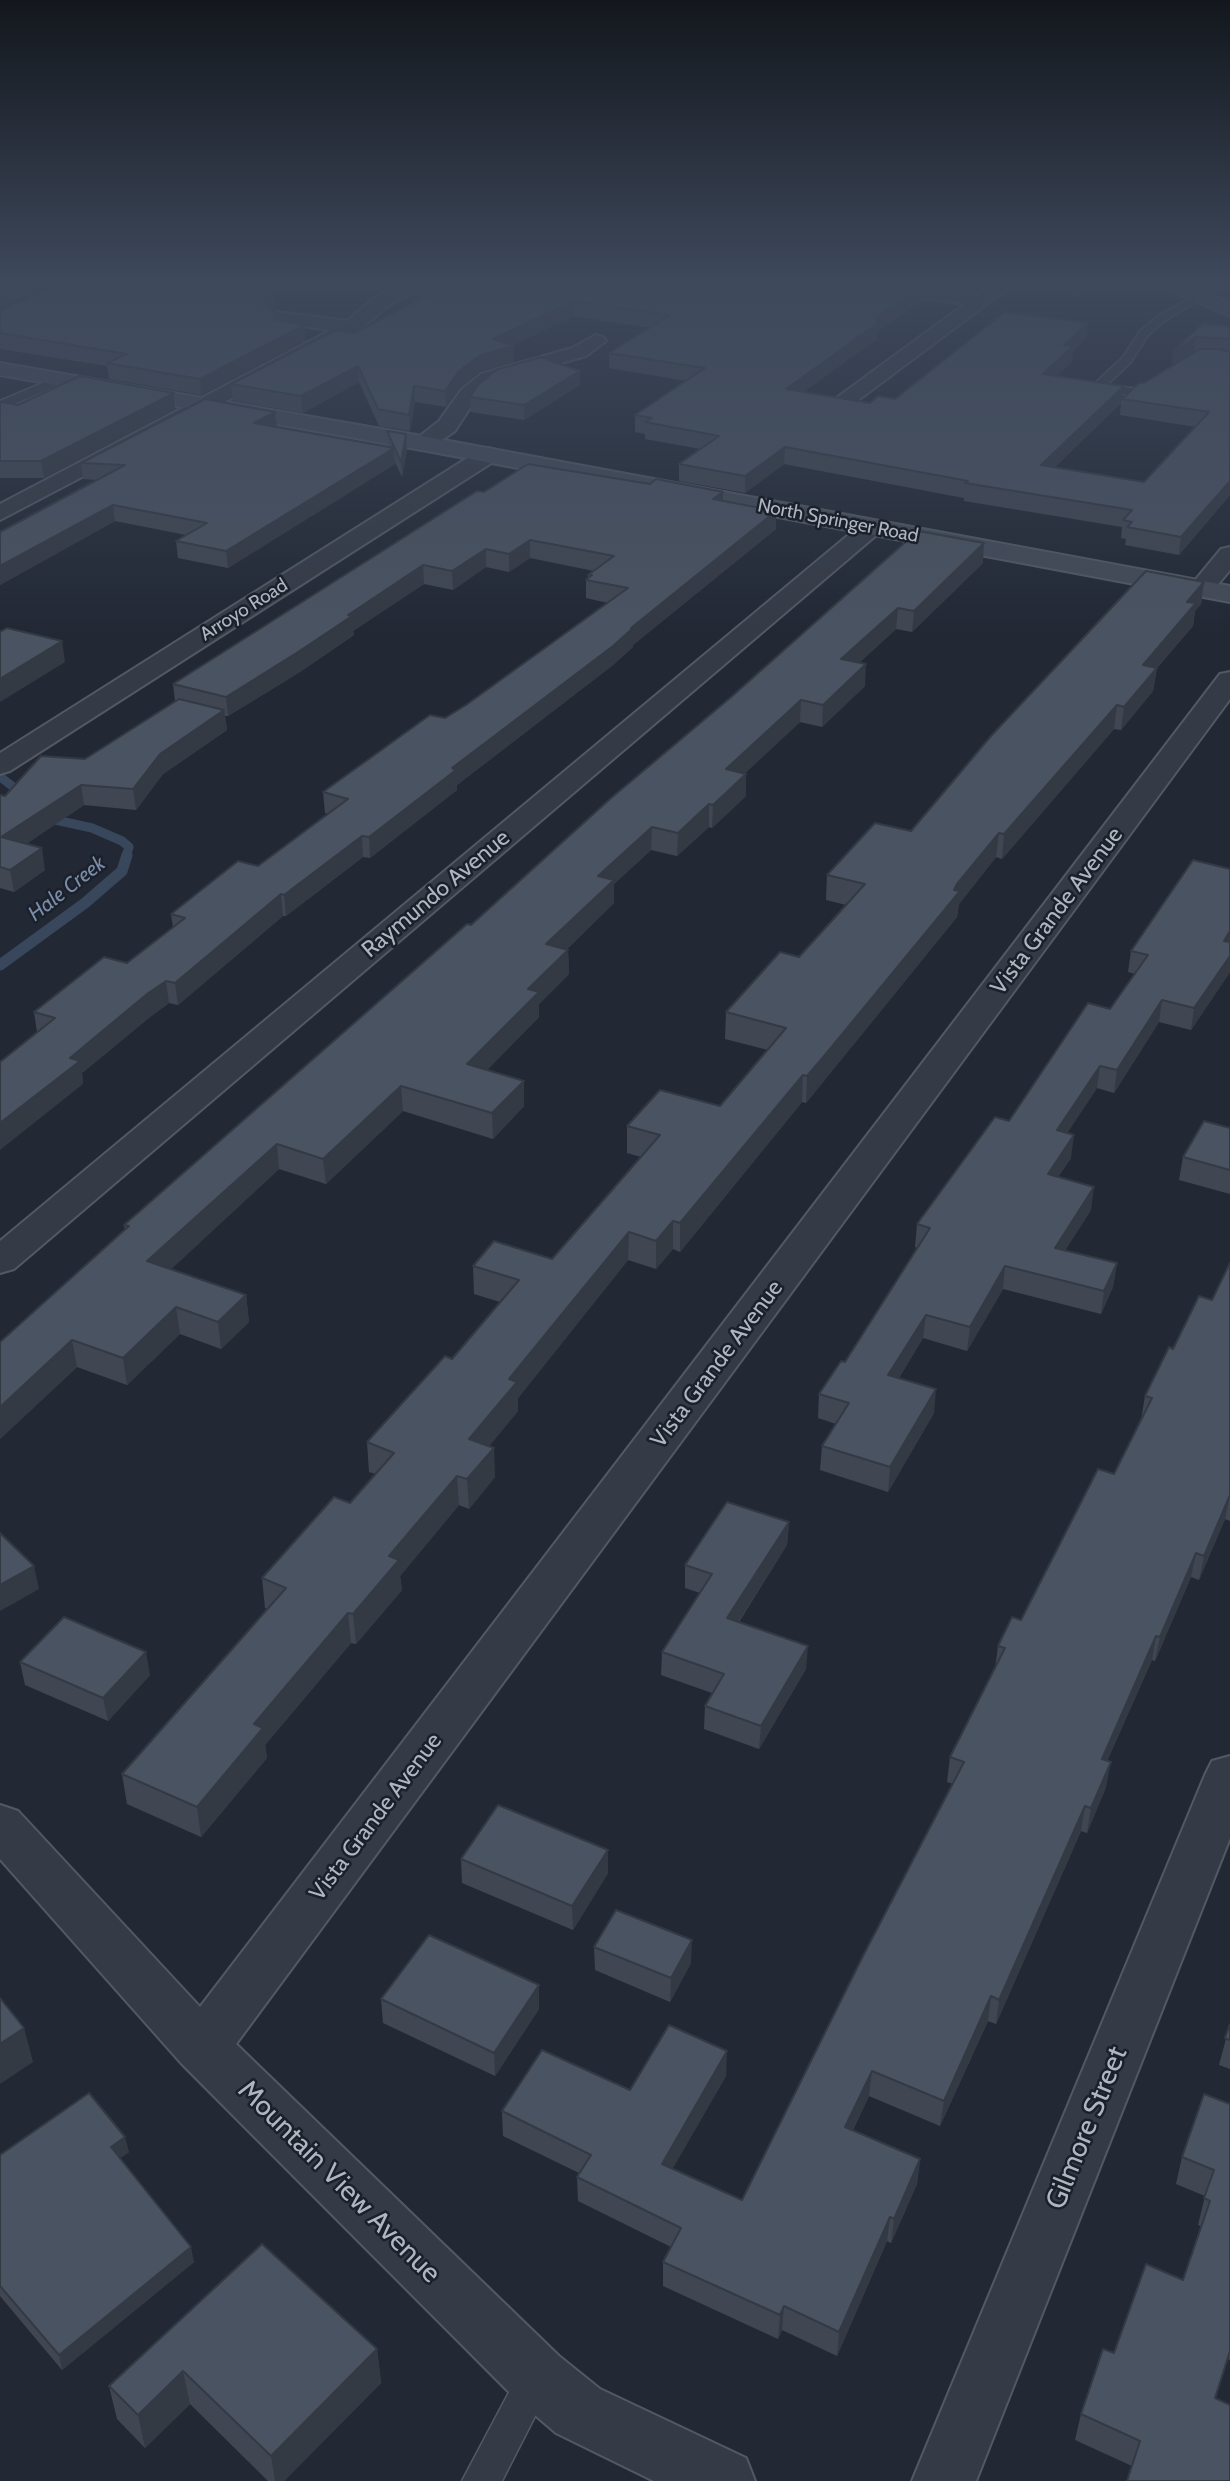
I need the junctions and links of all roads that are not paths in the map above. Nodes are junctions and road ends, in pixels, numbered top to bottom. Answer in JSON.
{"nodes":[{"id":1,"x":23,"y":396,"type":"edge"},
{"id":2,"x":152,"y":396,"type":"edge"},
{"id":3,"x":223,"y":396,"type":"edge"},
{"id":4,"x":467,"y":396,"type":"edge"},
{"id":5,"x":853,"y":396,"type":"edge"},
{"id":6,"x":846,"y":401,"type":"edge"},
{"id":7,"x":206,"y":405,"type":"junction"},
{"id":8,"x":0,"y":406,"type":"edge"},
{"id":9,"x":422,"y":443,"type":"junction"},
{"id":10,"x":488,"y":456,"type":"junction"},
{"id":11,"x":0,"y":513,"type":"edge"},
{"id":12,"x":872,"y":527,"type":"junction"},
{"id":13,"x":1230,"y":554,"type":"edge"},
{"id":14,"x":1201,"y":589,"type":"junction"},
{"id":15,"x":1230,"y":594,"type":"edge"},
{"id":16,"x":1230,"y":680,"type":"edge"},
{"id":17,"x":0,"y":765,"type":"edge"},
{"id":18,"x":0,"y":1261,"type":"edge"},
{"id":19,"x":1230,"y":1775,"type":"edge"},
{"id":20,"x":0,"y":1825,"type":"edge"},
{"id":21,"x":202,"y":2047,"type":"junction"},
{"id":22,"x":537,"y":2377,"type":"junction"},
{"id":23,"x":481,"y":2481,"type":"edge"},
{"id":24,"x":723,"y":2481,"type":"edge"},
{"id":25,"x":944,"y":2481,"type":"edge"}],
"edges":[{"from":1,"to":8,"type":"lane"},
{"from":2,"to":7,"type":"street","name":"North Springer Road"},
{"from":3,"to":7,"type":"street"},
{"from":4,"to":9,"type":"street"},
{"from":5,"to":6,"type":"street"},
{"from":7,"to":9,"type":"street","name":"North Springer Road"},
{"from":7,"to":11,"type":"street"},
{"from":9,"to":10,"type":"street","name":"North Springer Road"},
{"from":10,"to":12,"type":"street","name":"North Springer Road"},
{"from":10,"to":17,"type":"street","name":"Arroyo Road"},
{"from":12,"to":14,"type":"street","name":"North Springer Road"},
{"from":12,"to":18,"type":"street","name":"Raymundo Avenue"},
{"from":13,"to":14,"type":"street"},
{"from":14,"to":15,"type":"street","name":"North Springer Road"},
{"from":16,"to":21,"type":"street","name":"Vista Grande Avenue"},
{"from":19,"to":25,"type":"street","name":"Gilmore Street"},
{"from":20,"to":21,"type":"street","name":"Mountain View Avenue"},
{"from":21,"to":22,"type":"street","name":"Mountain View Avenue"},
{"from":22,"to":23,"type":"lane"},
{"from":22,"to":24,"type":"street","name":"Mountain View Avenue"}]}
